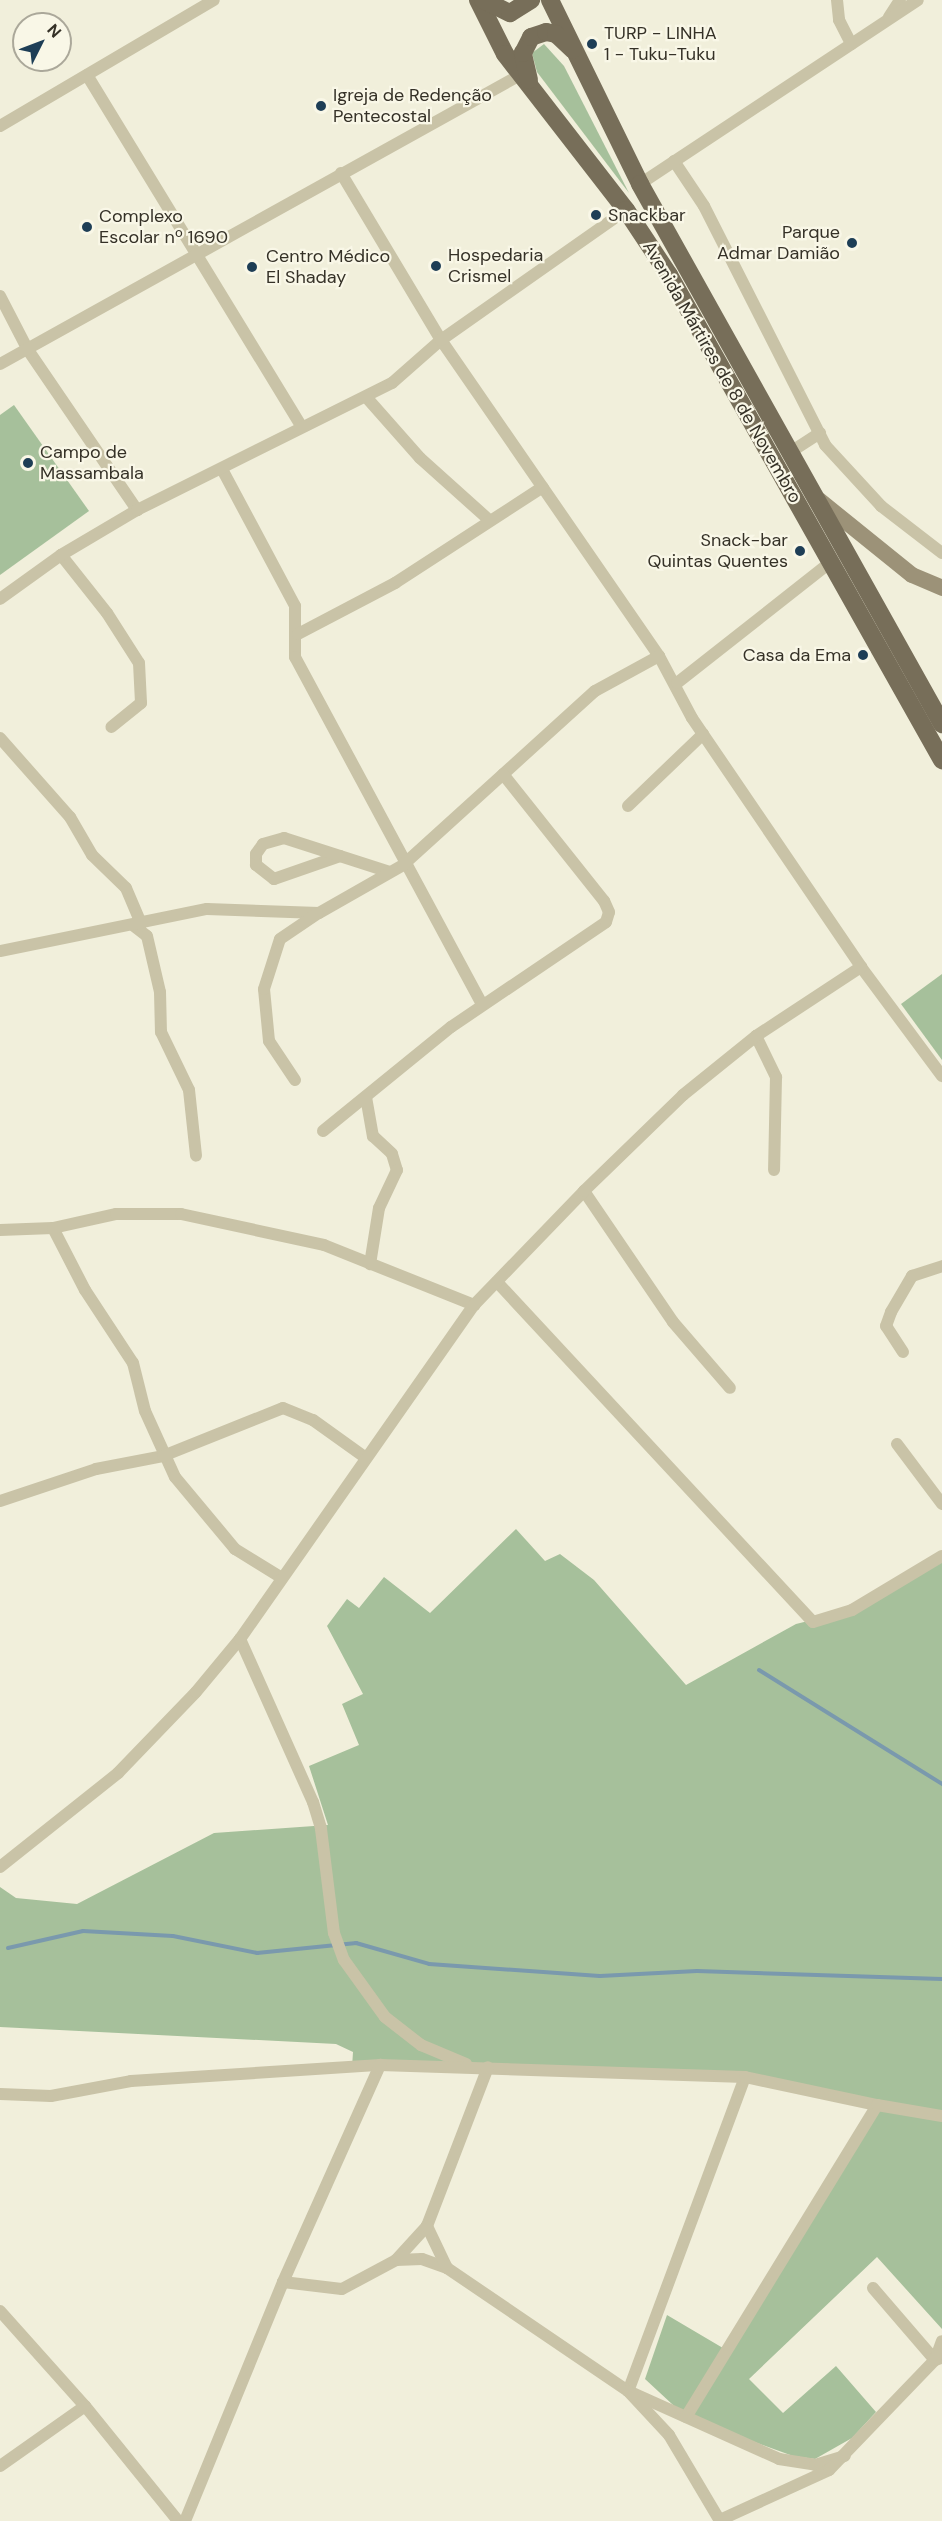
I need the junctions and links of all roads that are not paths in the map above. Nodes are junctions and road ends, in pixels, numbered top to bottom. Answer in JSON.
{"nodes":[{"id":1,"x":214,"y":0,"type":"edge"},
{"id":2,"x":478,"y":0,"type":"edge"},
{"id":3,"x":483,"y":0,"type":"edge"},
{"id":4,"x":531,"y":0,"type":"edge"},
{"id":5,"x":550,"y":0,"type":"edge"},
{"id":6,"x":837,"y":0,"type":"edge"},
{"id":7,"x":900,"y":0,"type":"edge"},
{"id":8,"x":918,"y":0,"type":"edge"},
{"id":9,"x":886,"y":21,"type":"junction"},
{"id":10,"x":851,"y":44,"type":"junction"},
{"id":11,"x":578,"y":55,"type":"junction"},
{"id":12,"x":87,"y":75,"type":"junction"},
{"id":13,"x":520,"y":75,"type":"junction"},
{"id":14,"x":534,"y":92,"type":"junction"},
{"id":15,"x":0,"y":126,"type":"edge"},
{"id":16,"x":674,"y":161,"type":"junction"},
{"id":17,"x":341,"y":173,"type":"junction"},
{"id":18,"x":640,"y":184,"type":"junction"},
{"id":19,"x":626,"y":210,"type":"junction"},
{"id":20,"x":194,"y":256,"type":"junction"},
{"id":21,"x":0,"y":296,"type":"edge"},
{"id":22,"x":441,"y":340,"type":"junction"},
{"id":23,"x":28,"y":350,"type":"junction"},
{"id":24,"x":0,"y":364,"type":"edge"},
{"id":25,"x":368,"y":398,"type":"junction"},
{"id":26,"x":301,"y":426,"type":"junction"},
{"id":27,"x":820,"y":433,"type":"junction"},
{"id":28,"x":789,"y":453,"type":"junction"},
{"id":29,"x":223,"y":471,"type":"junction"},
{"id":30,"x":543,"y":488,"type":"junction"},
{"id":31,"x":814,"y":496,"type":"junction"},
{"id":32,"x":137,"y":510,"type":"junction"},
{"id":33,"x":489,"y":520,"type":"junction"},
{"id":34,"x":942,"y":553,"type":"edge"},
{"id":35,"x":61,"y":555,"type":"junction"},
{"id":36,"x":831,"y":562,"type":"junction"},
{"id":37,"x":942,"y":588,"type":"edge"},
{"id":38,"x":0,"y":599,"type":"edge"},
{"id":39,"x":298,"y":634,"type":"junction"},
{"id":40,"x":659,"y":656,"type":"junction"},
{"id":41,"x":677,"y":683,"type":"junction"},
{"id":42,"x":942,"y":724,"type":"edge"},
{"id":43,"x":111,"y":727,"type":"dead end"},
{"id":44,"x":703,"y":734,"type":"junction"},
{"id":45,"x":0,"y":738,"type":"edge"},
{"id":46,"x":942,"y":760,"type":"edge"},
{"id":47,"x":503,"y":774,"type":"junction"},
{"id":48,"x":628,"y":806,"type":"dead end"},
{"id":49,"x":340,"y":856,"type":"junction"},
{"id":50,"x":404,"y":865,"type":"junction"},
{"id":51,"x":390,"y":872,"type":"junction"},
{"id":52,"x":319,"y":913,"type":"junction"},
{"id":53,"x":137,"y":925,"type":"junction"},
{"id":54,"x":0,"y":951,"type":"edge"},
{"id":55,"x":861,"y":967,"type":"junction"},
{"id":56,"x":482,"y":1004,"type":"junction"},
{"id":57,"x":756,"y":1036,"type":"junction"},
{"id":58,"x":942,"y":1076,"type":"edge"},
{"id":59,"x":295,"y":1080,"type":"dead end"},
{"id":60,"x":366,"y":1097,"type":"junction"},
{"id":61,"x":323,"y":1131,"type":"dead end"},
{"id":62,"x":196,"y":1156,"type":"dead end"},
{"id":63,"x":774,"y":1170,"type":"dead end"},
{"id":64,"x":584,"y":1191,"type":"junction"},
{"id":65,"x":53,"y":1228,"type":"junction"},
{"id":66,"x":0,"y":1230,"type":"edge"},
{"id":67,"x":370,"y":1264,"type":"junction"},
{"id":68,"x":942,"y":1266,"type":"edge"},
{"id":69,"x":497,"y":1282,"type":"junction"},
{"id":70,"x":474,"y":1305,"type":"junction"},
{"id":71,"x":903,"y":1352,"type":"dead end"},
{"id":72,"x":730,"y":1388,"type":"dead end"},
{"id":73,"x":897,"y":1444,"type":"dead end"},
{"id":74,"x":163,"y":1456,"type":"junction"},
{"id":75,"x":366,"y":1458,"type":"junction"},
{"id":76,"x":0,"y":1501,"type":"edge"},
{"id":77,"x":942,"y":1504,"type":"edge"},
{"id":78,"x":942,"y":1556,"type":"edge"},
{"id":79,"x":282,"y":1578,"type":"junction"},
{"id":80,"x":240,"y":1639,"type":"junction"},
{"id":81,"x":0,"y":1867,"type":"edge"},
{"id":82,"x":380,"y":2065,"type":"junction"},
{"id":83,"x":474,"y":2067,"type":"junction"},
{"id":84,"x":488,"y":2067,"type":"junction"},
{"id":85,"x":745,"y":2077,"type":"junction"},
{"id":86,"x":0,"y":2094,"type":"edge"},
{"id":87,"x":877,"y":2105,"type":"junction"},
{"id":88,"x":942,"y":2116,"type":"edge"},
{"id":89,"x":427,"y":2226,"type":"junction"},
{"id":90,"x":396,"y":2260,"type":"junction"},
{"id":91,"x":447,"y":2268,"type":"junction"},
{"id":92,"x":283,"y":2282,"type":"junction"},
{"id":93,"x":873,"y":2288,"type":"dead end"},
{"id":94,"x":0,"y":2311,"type":"edge"},
{"id":95,"x":942,"y":2341,"type":"edge"},
{"id":96,"x":938,"y":2359,"type":"edge"},
{"id":97,"x":628,"y":2391,"type":"junction"},
{"id":98,"x":85,"y":2406,"type":"junction"},
{"id":99,"x":686,"y":2417,"type":"junction"},
{"id":100,"x":845,"y":2456,"type":"junction"},
{"id":101,"x":0,"y":2466,"type":"edge"},
{"id":102,"x":178,"y":2521,"type":"edge"},
{"id":103,"x":185,"y":2521,"type":"edge"},
{"id":104,"x":720,"y":2521,"type":"edge"}],
"edges":[{"from":1,"to":12,"type":"street"},
{"from":2,"to":13,"type":"main road","name":"Avenida Mártires de 8 de Novembro"},
{"from":3,"to":4,"type":"main road"},
{"from":5,"to":11,"type":"main road","name":"Avenida Mártires de 8 de Novembro"},
{"from":6,"to":10,"type":"street"},
{"from":7,"to":9,"type":"street"},
{"from":8,"to":9,"type":"street"},
{"from":9,"to":10,"type":"street"},
{"from":10,"to":16,"type":"street"},
{"from":11,"to":14,"type":"main road"},
{"from":11,"to":18,"type":"main road","name":"Avenida Mártires de 8 de Novembro"},
{"from":12,"to":15,"type":"street"},
{"from":12,"to":20,"type":"street"},
{"from":13,"to":14,"type":"main road","name":"Avenida Mártires de 8 de Novembro"},
{"from":13,"to":17,"type":"street"},
{"from":14,"to":19,"type":"main road","name":"Avenida Mártires de 8 de Novembro"},
{"from":16,"to":18,"type":"street"},
{"from":16,"to":27,"type":"street"},
{"from":17,"to":20,"type":"street"},
{"from":17,"to":22,"type":"street"},
{"from":18,"to":28,"type":"main road","name":"Avenida Mártires de 8 de Novembro"},
{"from":19,"to":22,"type":"street"},
{"from":19,"to":36,"type":"main road","name":"Avenida Mártires de 8 de Novembro"},
{"from":20,"to":23,"type":"street"},
{"from":20,"to":26,"type":"street"},
{"from":21,"to":23,"type":"street"},
{"from":22,"to":25,"type":"street"},
{"from":22,"to":30,"type":"street"},
{"from":23,"to":24,"type":"street"},
{"from":23,"to":32,"type":"street"},
{"from":25,"to":26,"type":"street"},
{"from":25,"to":33,"type":"street"},
{"from":26,"to":29,"type":"street"},
{"from":27,"to":28,"type":"street"},
{"from":27,"to":34,"type":"street"},
{"from":28,"to":31,"type":"main road","name":"Avenida Mártires de 8 de Novembro"},
{"from":29,"to":32,"type":"street"},
{"from":29,"to":39,"type":"street"},
{"from":30,"to":33,"type":"street"},
{"from":30,"to":40,"type":"street"},
{"from":31,"to":37,"type":"main road"},
{"from":31,"to":42,"type":"main road","name":"Avenida Mártires de 8 de Novembro"},
{"from":32,"to":35,"type":"street"},
{"from":33,"to":39,"type":"street"},
{"from":35,"to":38,"type":"street"},
{"from":35,"to":43,"type":"street"},
{"from":36,"to":41,"type":"street"},
{"from":36,"to":46,"type":"main road","name":"Avenida Mártires de 8 de Novembro"},
{"from":39,"to":50,"type":"street"},
{"from":40,"to":41,"type":"street"},
{"from":40,"to":47,"type":"street"},
{"from":41,"to":44,"type":"street"},
{"from":44,"to":48,"type":"street"},
{"from":44,"to":55,"type":"street"},
{"from":45,"to":53,"type":"street"},
{"from":47,"to":50,"type":"street"},
{"from":47,"to":56,"type":"street"},
{"from":49,"to":49,"type":"street"},
{"from":49,"to":51,"type":"street"},
{"from":50,"to":51,"type":"street"},
{"from":50,"to":56,"type":"street"},
{"from":51,"to":52,"type":"street"},
{"from":52,"to":53,"type":"street"},
{"from":52,"to":59,"type":"street"},
{"from":53,"to":54,"type":"street"},
{"from":53,"to":62,"type":"street"},
{"from":55,"to":57,"type":"street"},
{"from":55,"to":58,"type":"street"},
{"from":56,"to":60,"type":"street"},
{"from":57,"to":63,"type":"street"},
{"from":57,"to":64,"type":"street"},
{"from":60,"to":61,"type":"street"},
{"from":60,"to":67,"type":"street"},
{"from":64,"to":69,"type":"street"},
{"from":64,"to":72,"type":"street"},
{"from":65,"to":66,"type":"street"},
{"from":65,"to":67,"type":"street"},
{"from":65,"to":74,"type":"street"},
{"from":67,"to":70,"type":"street"},
{"from":68,"to":71,"type":"street"},
{"from":69,"to":70,"type":"street"},
{"from":69,"to":78,"type":"street"},
{"from":70,"to":75,"type":"street"},
{"from":73,"to":77,"type":"street"},
{"from":74,"to":75,"type":"street"},
{"from":74,"to":76,"type":"street"},
{"from":74,"to":79,"type":"street"},
{"from":75,"to":79,"type":"street"},
{"from":79,"to":80,"type":"street"},
{"from":80,"to":81,"type":"street"},
{"from":80,"to":83,"type":"street"},
{"from":82,"to":83,"type":"street"},
{"from":82,"to":86,"type":"street"},
{"from":82,"to":92,"type":"street"},
{"from":83,"to":84,"type":"street"},
{"from":84,"to":85,"type":"street"},
{"from":84,"to":89,"type":"street"},
{"from":85,"to":87,"type":"street"},
{"from":85,"to":97,"type":"street"},
{"from":87,"to":88,"type":"street"},
{"from":87,"to":99,"type":"street"},
{"from":89,"to":90,"type":"street"},
{"from":89,"to":91,"type":"street"},
{"from":90,"to":91,"type":"street"},
{"from":90,"to":92,"type":"street"},
{"from":91,"to":97,"type":"street"},
{"from":92,"to":103,"type":"street"},
{"from":93,"to":96,"type":"street"},
{"from":94,"to":98,"type":"street"},
{"from":95,"to":96,"type":"street"},
{"from":96,"to":100,"type":"street"},
{"from":97,"to":99,"type":"street"},
{"from":97,"to":104,"type":"street"},
{"from":98,"to":101,"type":"street"},
{"from":98,"to":102,"type":"street"},
{"from":99,"to":100,"type":"street"},
{"from":100,"to":104,"type":"street"}]}
